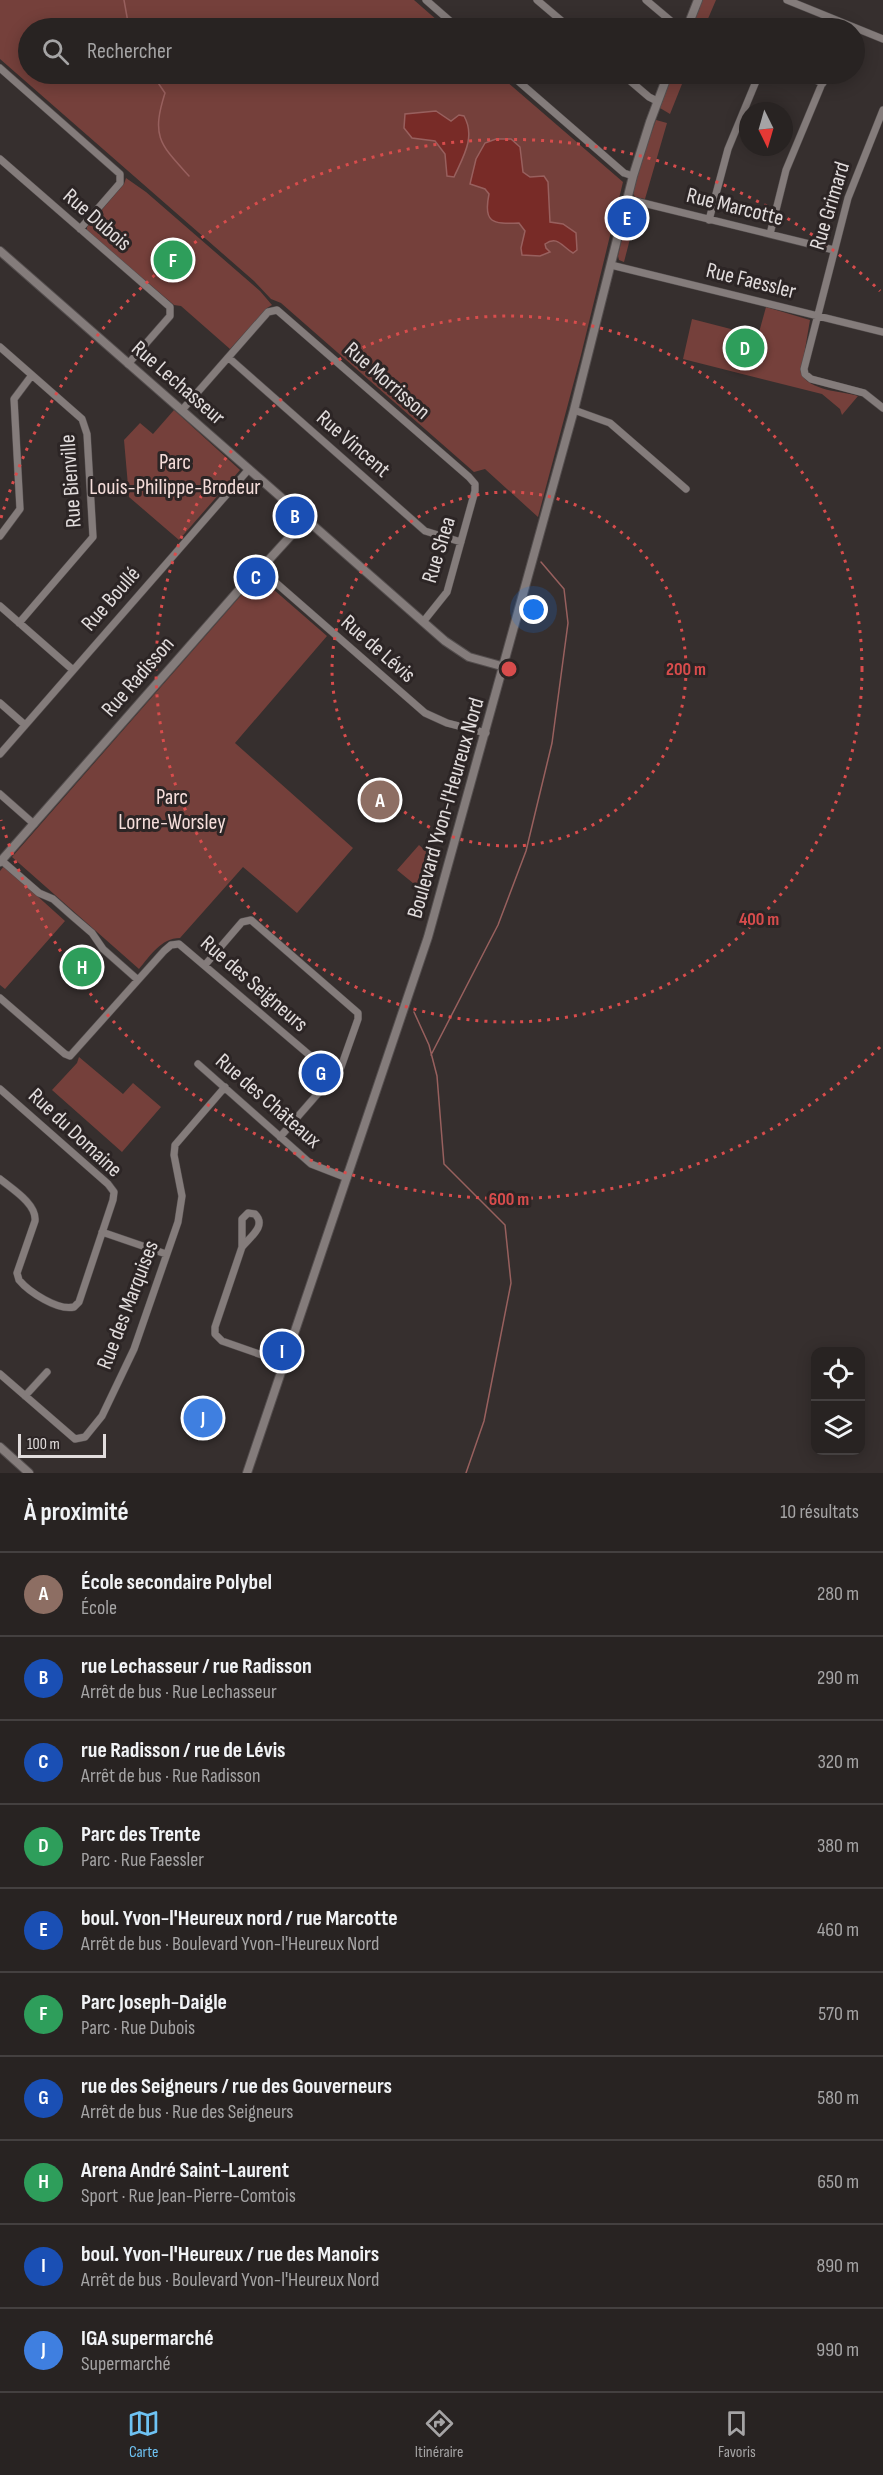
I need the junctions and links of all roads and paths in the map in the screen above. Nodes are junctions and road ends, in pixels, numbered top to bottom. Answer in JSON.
{"nodes":[{"id":1,"x":426,"y":0,"type":"edge"},
{"id":2,"x":537,"y":0,"type":"edge"},
{"id":3,"x":646,"y":0,"type":"edge"},
{"id":4,"x":698,"y":0,"type":"edge"},
{"id":5,"x":789,"y":0,"type":"edge"},
{"id":6,"x":447,"y":18,"type":"edge"},
{"id":7,"x":558,"y":18,"type":"edge"},
{"id":8,"x":667,"y":18,"type":"edge"},
{"id":9,"x":690,"y":18,"type":"edge"},
{"id":10,"x":828,"y":18,"type":"edge"},
{"id":11,"x":865,"y":33,"type":"edge"},
{"id":12,"x":883,"y":39,"type":"edge"},
{"id":13,"x":0,"y":68,"type":"edge"},
{"id":14,"x":18,"y":84,"type":"edge"},
{"id":15,"x":18,"y":84,"type":"edge"},
{"id":16,"x":522,"y":84,"type":"edge"},
{"id":17,"x":634,"y":84,"type":"edge"},
{"id":18,"x":664,"y":84,"type":"edge"},
{"id":19,"x":755,"y":84,"type":"edge"},
{"id":20,"x":823,"y":84,"type":"edge"},
{"id":21,"x":657,"y":101,"type":"junction"},
{"id":22,"x":883,"y":110,"type":"edge"},
{"id":23,"x":0,"y":159,"type":"edge"},
{"id":24,"x":633,"y":176,"type":"junction"},
{"id":25,"x":627,"y":199,"type":"junction"},
{"id":26,"x":709,"y":220,"type":"junction"},
{"id":27,"x":80,"y":229,"type":"junction"},
{"id":28,"x":770,"y":234,"type":"junction"},
{"id":29,"x":834,"y":250,"type":"junction"},
{"id":30,"x":0,"y":251,"type":"edge"},
{"id":31,"x":611,"y":265,"type":"junction"},
{"id":32,"x":818,"y":316,"type":"junction"},
{"id":33,"x":883,"y":332,"type":"edge"},
{"id":34,"x":0,"y":347,"type":"edge"},
{"id":35,"x":229,"y":358,"type":"junction"},
{"id":36,"x":128,"y":364,"type":"junction"},
{"id":37,"x":32,"y":375,"type":"junction"},
{"id":38,"x":883,"y":408,"type":"edge"},
{"id":39,"x":182,"y":410,"type":"junction"},
{"id":40,"x":574,"y":410,"type":"junction"},
{"id":41,"x":249,"y":469,"type":"junction"},
{"id":42,"x":475,"y":484,"type":"joint"},
{"id":43,"x":686,"y":489,"type":"dead end"},
{"id":44,"x":306,"y":519,"type":"junction"},
{"id":45,"x":0,"y":536,"type":"edge"},
{"id":46,"x":461,"y":542,"type":"junction"},
{"id":47,"x":259,"y":568,"type":"junction"},
{"id":48,"x":0,"y":606,"type":"edge"},
{"id":49,"x":423,"y":622,"type":"junction"},
{"id":50,"x":19,"y":623,"type":"junction"},
{"id":51,"x":505,"y":667,"type":"junction"},
{"id":52,"x":73,"y":670,"type":"junction"},
{"id":53,"x":0,"y":703,"type":"edge"},
{"id":54,"x":25,"y":725,"type":"junction"},
{"id":55,"x":486,"y":733,"type":"junction"},
{"id":56,"x":0,"y":754,"type":"edge"},
{"id":57,"x":0,"y":794,"type":"edge"},
{"id":58,"x":34,"y":824,"type":"junction"},
{"id":59,"x":1,"y":861,"type":"edge"},
{"id":60,"x":205,"y":965,"type":"junction"},
{"id":61,"x":138,"y":980,"type":"junction"},
{"id":62,"x":0,"y":998,"type":"edge"},
{"id":63,"x":198,"y":1064,"type":"dead end"},
{"id":64,"x":334,"y":1076,"type":"junction"},
{"id":65,"x":225,"y":1088,"type":"junction"},
{"id":66,"x":0,"y":1089,"type":"edge"},
{"id":67,"x":280,"y":1137,"type":"junction"},
{"id":68,"x":347,"y":1178,"type":"junction"},
{"id":69,"x":0,"y":1179,"type":"edge"},
{"id":70,"x":102,"y":1232,"type":"junction"},
{"id":71,"x":242,"y":1246,"type":"junction"},
{"id":72,"x":166,"y":1254,"type":"junction"},
{"id":73,"x":285,"y":1363,"type":"junction"},
{"id":74,"x":47,"y":1371,"type":"dead end"},
{"id":75,"x":0,"y":1374,"type":"edge"},
{"id":76,"x":25,"y":1396,"type":"junction"},
{"id":77,"x":2,"y":1452,"type":"edge"},
{"id":78,"x":29,"y":1473,"type":"edge"},
{"id":79,"x":247,"y":1473,"type":"edge"}],
"edges":[{"from":1,"to":6,"type":"street"},
{"from":2,"to":7,"type":"street"},
{"from":3,"to":8,"type":"street"},
{"from":4,"to":9,"type":"street"},
{"from":5,"to":10,"type":"street"},
{"from":11,"to":12,"type":"street"},
{"from":13,"to":14,"type":"street"},
{"from":15,"to":27,"type":"street"},
{"from":16,"to":24,"type":"street"},
{"from":17,"to":21,"type":"street"},
{"from":18,"to":21,"type":"street","name":"Boulevard Yvon-l'Heureux Nord"},
{"from":19,"to":26,"type":"street"},
{"from":20,"to":28,"type":"street"},
{"from":21,"to":24,"type":"street","name":"Boulevard Yvon-l'Heureux Nord"},
{"from":22,"to":29,"type":"street","name":"Rue Grimard"},
{"from":23,"to":27,"type":"street","name":"Rue Dubois"},
{"from":24,"to":25,"type":"street","name":"Boulevard Yvon-l'Heureux Nord"},
{"from":25,"to":26,"type":"street","name":"Rue Marcotte"},
{"from":25,"to":31,"type":"street","name":"Boulevard Yvon-l'Heureux Nord"},
{"from":26,"to":28,"type":"street","name":"Rue Marcotte"},
{"from":27,"to":36,"type":"street","name":"Rue Dubois"},
{"from":28,"to":29,"type":"street","name":"Rue Marcotte"},
{"from":29,"to":32,"type":"street","name":"Rue Grimard"},
{"from":30,"to":36,"type":"street","name":"Rue Lechasseur"},
{"from":31,"to":32,"type":"street","name":"Rue Faessler"},
{"from":31,"to":40,"type":"street","name":"Boulevard Yvon-l'Heureux Nord"},
{"from":32,"to":33,"type":"street","name":"Rue Faessler"},
{"from":32,"to":38,"type":"street","name":"Rue Grimard"},
{"from":34,"to":37,"type":"street","name":"Rue Bienville"},
{"from":35,"to":39,"type":"street"},
{"from":35,"to":42,"type":"street","name":"Rue Morrisson"},
{"from":35,"to":46,"type":"street","name":"Rue Vincent"},
{"from":36,"to":39,"type":"street","name":"Rue Lechasseur"},
{"from":37,"to":45,"type":"street"},
{"from":37,"to":50,"type":"street","name":"Rue Bienville"},
{"from":39,"to":41,"type":"street","name":"Rue Lechasseur"},
{"from":40,"to":43,"type":"street"},
{"from":40,"to":51,"type":"street","name":"Boulevard Yvon-l'Heureux Nord"},
{"from":41,"to":44,"type":"street","name":"Rue Lechasseur"},
{"from":41,"to":52,"type":"street","name":"Rue Boullé"},
{"from":42,"to":46,"type":"street","name":"Rue Shea"},
{"from":44,"to":47,"type":"street","name":"Rue Radisson"},
{"from":44,"to":49,"type":"street","name":"Rue Lechasseur"},
{"from":46,"to":49,"type":"street","name":"Rue Shea"},
{"from":47,"to":55,"type":"street","name":"Rue de Lévis"},
{"from":47,"to":58,"type":"street","name":"Rue Radisson"},
{"from":48,"to":50,"type":"street"},
{"from":49,"to":51,"type":"street","name":"Rue Lechasseur"},
{"from":50,"to":52,"type":"street"},
{"from":51,"to":55,"type":"street","name":"Boulevard Yvon-l'Heureux Nord"},
{"from":52,"to":54,"type":"street","name":"Rue Boullé"},
{"from":53,"to":54,"type":"street"},
{"from":54,"to":56,"type":"street","name":"Rue Boullé"},
{"from":55,"to":68,"type":"street","name":"Boulevard Yvon-l'Heureux Nord"},
{"from":57,"to":58,"type":"street"},
{"from":58,"to":59,"type":"street","name":"Rue Radisson"},
{"from":59,"to":61,"type":"street"},
{"from":60,"to":61,"type":"street","name":"Rue des Seigneurs"},
{"from":60,"to":64,"type":"street","name":"Rue des Seigneurs"},
{"from":60,"to":64,"type":"street"},
{"from":61,"to":62,"type":"street"},
{"from":63,"to":65,"type":"street","name":"Rue des Châteaux"},
{"from":64,"to":67,"type":"street"},
{"from":65,"to":67,"type":"street","name":"Rue des Châteaux"},
{"from":65,"to":72,"type":"street","name":"Rue des Marquises"},
{"from":66,"to":70,"type":"street","name":"Rue du Domaine"},
{"from":67,"to":68,"type":"street","name":"Rue des Châteaux"},
{"from":68,"to":73,"type":"street","name":"Boulevard Yvon-l'Heureux Nord"},
{"from":69,"to":70,"type":"street","name":"Rue du Domaine"},
{"from":70,"to":72,"type":"street"},
{"from":71,"to":71,"type":"street"},
{"from":71,"to":73,"type":"street"},
{"from":72,"to":76,"type":"street","name":"Rue des Marquises"},
{"from":73,"to":79,"type":"street","name":"Boulevard Yvon-l'Heureux Nord"},
{"from":74,"to":76,"type":"street"},
{"from":75,"to":76,"type":"street","name":"Rue des Marquises"},
{"from":77,"to":78,"type":"street"}]}
